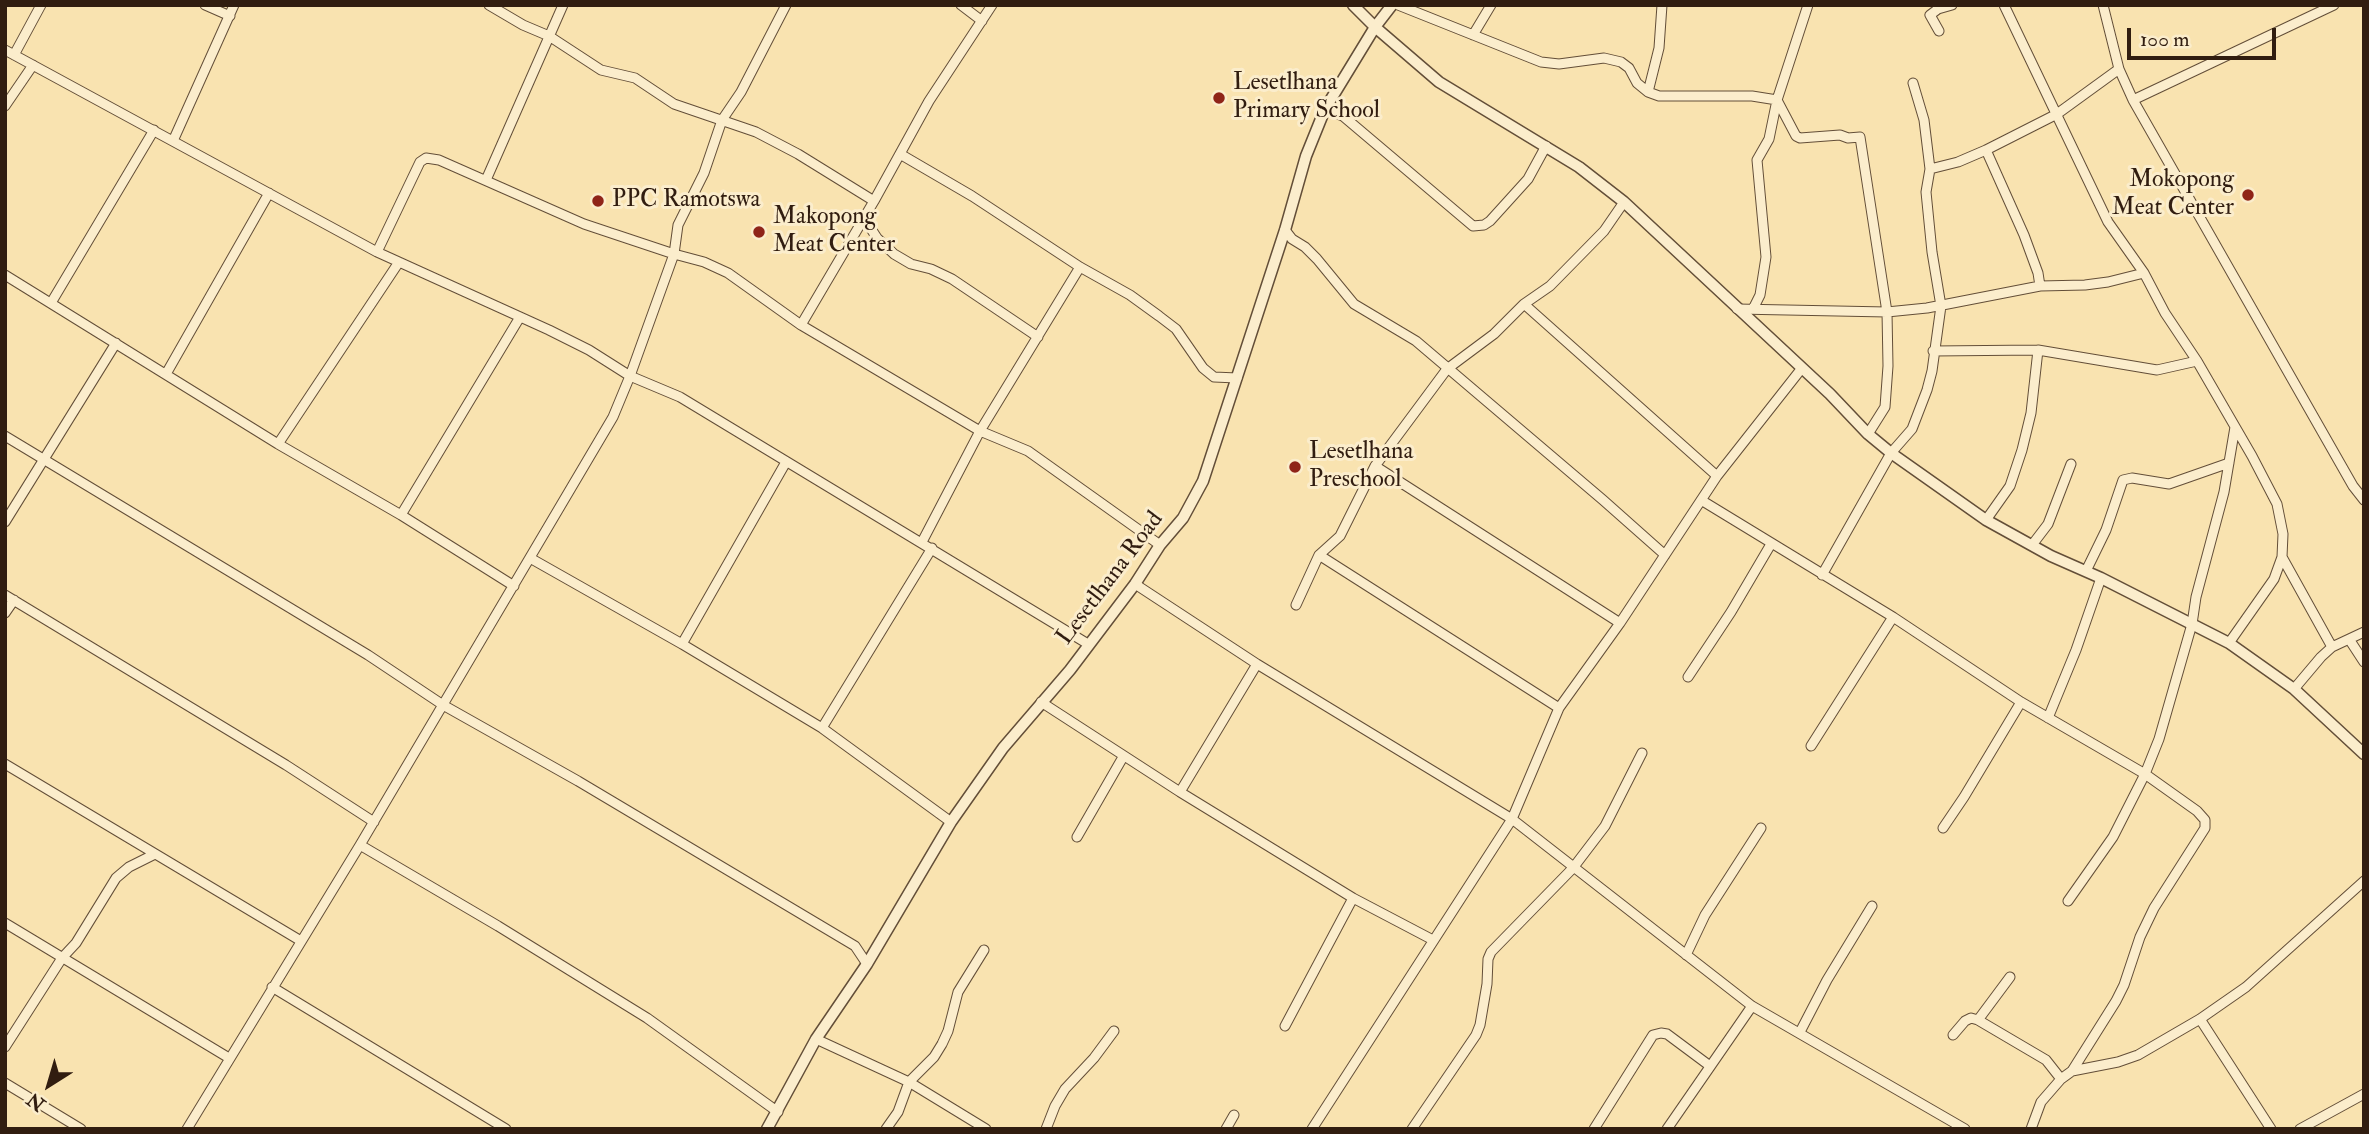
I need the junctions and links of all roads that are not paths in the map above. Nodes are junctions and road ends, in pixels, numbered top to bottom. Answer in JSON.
{"nodes":[{"id":1,"x":41,"y":5,"type":"edge"},
{"id":2,"x":205,"y":5,"type":"edge"},
{"id":3,"x":234,"y":5,"type":"edge"},
{"id":4,"x":489,"y":5,"type":"edge"},
{"id":5,"x":563,"y":5,"type":"edge"},
{"id":6,"x":786,"y":5,"type":"edge"},
{"id":7,"x":961,"y":5,"type":"edge"},
{"id":8,"x":992,"y":5,"type":"edge"},
{"id":9,"x":1353,"y":5,"type":"edge"},
{"id":10,"x":1392,"y":5,"type":"edge"},
{"id":11,"x":1398,"y":5,"type":"edge"},
{"id":12,"x":1490,"y":5,"type":"edge"},
{"id":13,"x":1808,"y":5,"type":"edge"},
{"id":14,"x":1952,"y":5,"type":"edge"},
{"id":15,"x":2004,"y":5,"type":"edge"},
{"id":16,"x":2103,"y":5,"type":"edge"},
{"id":17,"x":2334,"y":5,"type":"edge"},
{"id":18,"x":1660,"y":6,"type":"edge"},
{"id":19,"x":230,"y":16,"type":"junction"},
{"id":20,"x":982,"y":20,"type":"junction"},
{"id":21,"x":1375,"y":27,"type":"junction"},
{"id":22,"x":1939,"y":31,"type":"dead end"},
{"id":23,"x":1473,"y":35,"type":"junction"},
{"id":24,"x":549,"y":36,"type":"junction"},
{"id":25,"x":10,"y":52,"type":"edge"},
{"id":26,"x":33,"y":65,"type":"junction"},
{"id":27,"x":2119,"y":69,"type":"junction"},
{"id":28,"x":1913,"y":83,"type":"dead end"},
{"id":29,"x":1648,"y":92,"type":"junction"},
{"id":30,"x":1777,"y":100,"type":"junction"},
{"id":31,"x":2133,"y":100,"type":"junction"},
{"id":32,"x":5,"y":106,"type":"edge"},
{"id":33,"x":1325,"y":109,"type":"junction"},
{"id":34,"x":2057,"y":114,"type":"junction"},
{"id":35,"x":722,"y":120,"type":"junction"},
{"id":36,"x":154,"y":131,"type":"junction"},
{"id":37,"x":173,"y":141,"type":"junction"},
{"id":38,"x":1546,"y":146,"type":"junction"},
{"id":39,"x":1986,"y":150,"type":"junction"},
{"id":40,"x":900,"y":154,"type":"junction"},
{"id":41,"x":1930,"y":169,"type":"junction"},
{"id":42,"x":486,"y":180,"type":"junction"},
{"id":43,"x":269,"y":193,"type":"junction"},
{"id":44,"x":874,"y":201,"type":"junction"},
{"id":45,"x":1625,"y":202,"type":"junction"},
{"id":46,"x":864,"y":218,"type":"junction"},
{"id":47,"x":1285,"y":230,"type":"junction"},
{"id":48,"x":377,"y":252,"type":"junction"},
{"id":49,"x":674,"y":254,"type":"junction"},
{"id":50,"x":399,"y":262,"type":"junction"},
{"id":51,"x":1080,"y":267,"type":"junction"},
{"id":52,"x":2144,"y":273,"type":"junction"},
{"id":53,"x":5,"y":275,"type":"edge"},
{"id":54,"x":2040,"y":286,"type":"junction"},
{"id":55,"x":51,"y":303,"type":"junction"},
{"id":56,"x":1524,"y":304,"type":"junction"},
{"id":57,"x":1941,"y":306,"type":"junction"},
{"id":58,"x":1737,"y":309,"type":"junction"},
{"id":59,"x":1753,"y":309,"type":"junction"},
{"id":60,"x":1887,"y":312,"type":"junction"},
{"id":61,"x":520,"y":317,"type":"junction"},
{"id":62,"x":801,"y":325,"type":"junction"},
{"id":63,"x":1038,"y":337,"type":"junction"},
{"id":64,"x":116,"y":343,"type":"junction"},
{"id":65,"x":2038,"y":350,"type":"junction"},
{"id":66,"x":1933,"y":351,"type":"junction"},
{"id":67,"x":2197,"y":361,"type":"junction"},
{"id":68,"x":1447,"y":369,"type":"junction"},
{"id":69,"x":1802,"y":369,"type":"junction"},
{"id":70,"x":166,"y":374,"type":"junction"},
{"id":71,"x":630,"y":376,"type":"junction"},
{"id":72,"x":1237,"y":378,"type":"junction"},
{"id":73,"x":2235,"y":427,"type":"junction"},
{"id":74,"x":980,"y":431,"type":"junction"},
{"id":75,"x":1868,"y":434,"type":"junction"},
{"id":76,"x":5,"y":436,"type":"edge"},
{"id":77,"x":278,"y":443,"type":"junction"},
{"id":78,"x":1891,"y":453,"type":"junction"},
{"id":79,"x":43,"y":458,"type":"junction"},
{"id":80,"x":786,"y":462,"type":"junction"},
{"id":81,"x":2229,"y":463,"type":"junction"},
{"id":82,"x":2071,"y":464,"type":"dead end"},
{"id":83,"x":1375,"y":466,"type":"junction"},
{"id":84,"x":1717,"y":476,"type":"junction"},
{"id":85,"x":1701,"y":500,"type":"junction"},
{"id":86,"x":2364,"y":500,"type":"edge"},
{"id":87,"x":401,"y":514,"type":"junction"},
{"id":88,"x":1986,"y":520,"type":"junction"},
{"id":89,"x":5,"y":522,"type":"edge"},
{"id":90,"x":922,"y":542,"type":"junction"},
{"id":91,"x":1771,"y":544,"type":"junction"},
{"id":92,"x":1160,"y":545,"type":"junction"},
{"id":93,"x":2032,"y":545,"type":"junction"},
{"id":94,"x":932,"y":548,"type":"junction"},
{"id":95,"x":1319,"y":555,"type":"junction"},
{"id":96,"x":1665,"y":555,"type":"junction"},
{"id":97,"x":2282,"y":557,"type":"junction"},
{"id":98,"x":530,"y":558,"type":"junction"},
{"id":99,"x":2086,"y":571,"type":"junction"},
{"id":100,"x":1822,"y":575,"type":"junction"},
{"id":101,"x":2101,"y":578,"type":"junction"},
{"id":102,"x":1135,"y":584,"type":"junction"},
{"id":103,"x":514,"y":586,"type":"junction"},
{"id":104,"x":9,"y":598,"type":"edge"},
{"id":105,"x":1296,"y":605,"type":"dead end"},
{"id":106,"x":5,"y":613,"type":"edge"},
{"id":107,"x":1893,"y":617,"type":"junction"},
{"id":108,"x":1620,"y":624,"type":"junction"},
{"id":109,"x":2192,"y":624,"type":"junction"},
{"id":110,"x":2364,"y":632,"type":"edge"},
{"id":111,"x":2349,"y":639,"type":"junction"},
{"id":112,"x":2229,"y":643,"type":"junction"},
{"id":113,"x":682,"y":644,"type":"junction"},
{"id":114,"x":1088,"y":644,"type":"junction"},
{"id":115,"x":2332,"y":648,"type":"junction"},
{"id":116,"x":2364,"y":662,"type":"edge"},
{"id":117,"x":1257,"y":664,"type":"junction"},
{"id":118,"x":1688,"y":677,"type":"dead end"},
{"id":119,"x":2294,"y":690,"type":"junction"},
{"id":120,"x":1041,"y":702,"type":"junction"},
{"id":121,"x":2021,"y":702,"type":"junction"},
{"id":122,"x":443,"y":705,"type":"junction"},
{"id":123,"x":1559,"y":708,"type":"junction"},
{"id":124,"x":2048,"y":718,"type":"junction"},
{"id":125,"x":822,"y":728,"type":"junction"},
{"id":126,"x":1811,"y":746,"type":"dead end"},
{"id":127,"x":1642,"y":753,"type":"dead end"},
{"id":128,"x":2364,"y":754,"type":"edge"},
{"id":129,"x":1123,"y":757,"type":"junction"},
{"id":130,"x":5,"y":764,"type":"edge"},
{"id":131,"x":2145,"y":774,"type":"junction"},
{"id":132,"x":1180,"y":792,"type":"junction"},
{"id":133,"x":1512,"y":819,"type":"junction"},
{"id":134,"x":374,"y":822,"type":"junction"},
{"id":135,"x":951,"y":822,"type":"junction"},
{"id":136,"x":1761,"y":828,"type":"dead end"},
{"id":137,"x":1943,"y":828,"type":"dead end"},
{"id":138,"x":1077,"y":837,"type":"dead end"},
{"id":139,"x":360,"y":845,"type":"junction"},
{"id":140,"x":155,"y":854,"type":"junction"},
{"id":141,"x":1573,"y":868,"type":"junction"},
{"id":142,"x":2364,"y":881,"type":"edge"},
{"id":143,"x":1353,"y":898,"type":"junction"},
{"id":144,"x":2068,"y":901,"type":"dead end"},
{"id":145,"x":1872,"y":906,"type":"dead end"},
{"id":146,"x":5,"y":923,"type":"edge"},
{"id":147,"x":1433,"y":940,"type":"junction"},
{"id":148,"x":301,"y":941,"type":"junction"},
{"id":149,"x":984,"y":950,"type":"dead end"},
{"id":150,"x":1686,"y":954,"type":"junction"},
{"id":151,"x":62,"y":958,"type":"junction"},
{"id":152,"x":867,"y":964,"type":"junction"},
{"id":153,"x":2010,"y":977,"type":"dead end"},
{"id":154,"x":272,"y":987,"type":"junction"},
{"id":155,"x":1752,"y":1006,"type":"junction"},
{"id":156,"x":2200,"y":1019,"type":"junction"},
{"id":157,"x":1978,"y":1020,"type":"junction"},
{"id":158,"x":1285,"y":1026,"type":"dead end"},
{"id":159,"x":1114,"y":1031,"type":"dead end"},
{"id":160,"x":1800,"y":1032,"type":"junction"},
{"id":161,"x":1953,"y":1035,"type":"dead end"},
{"id":162,"x":816,"y":1040,"type":"junction"},
{"id":163,"x":5,"y":1047,"type":"edge"},
{"id":164,"x":229,"y":1058,"type":"junction"},
{"id":165,"x":1710,"y":1066,"type":"junction"},
{"id":166,"x":2072,"y":1071,"type":"junction"},
{"id":167,"x":2061,"y":1079,"type":"junction"},
{"id":168,"x":909,"y":1082,"type":"junction"},
{"id":169,"x":5,"y":1083,"type":"edge"},
{"id":170,"x":2364,"y":1094,"type":"edge"},
{"id":171,"x":778,"y":1112,"type":"junction"},
{"id":172,"x":1234,"y":1115,"type":"dead end"},
{"id":173,"x":81,"y":1129,"type":"edge"},
{"id":174,"x":187,"y":1129,"type":"edge"},
{"id":175,"x":506,"y":1129,"type":"edge"},
{"id":176,"x":767,"y":1129,"type":"edge"},
{"id":177,"x":886,"y":1129,"type":"edge"},
{"id":178,"x":986,"y":1129,"type":"edge"},
{"id":179,"x":1046,"y":1129,"type":"edge"},
{"id":180,"x":1226,"y":1129,"type":"edge"},
{"id":181,"x":1312,"y":1129,"type":"edge"},
{"id":182,"x":1412,"y":1129,"type":"edge"},
{"id":183,"x":1594,"y":1129,"type":"edge"},
{"id":184,"x":1667,"y":1129,"type":"edge"},
{"id":185,"x":1965,"y":1129,"type":"edge"},
{"id":186,"x":2031,"y":1129,"type":"edge"},
{"id":187,"x":2271,"y":1129,"type":"edge"},
{"id":188,"x":2300,"y":1129,"type":"edge"}],
"edges":[{"from":1,"to":25,"type":"street"},
{"from":2,"to":19,"type":"street"},
{"from":3,"to":19,"type":"street"},
{"from":4,"to":24,"type":"street"},
{"from":5,"to":24,"type":"street"},
{"from":6,"to":35,"type":"street"},
{"from":7,"to":20,"type":"street"},
{"from":8,"to":20,"type":"street"},
{"from":9,"to":21,"type":"street"},
{"from":10,"to":21,"type":"street","name":"Lesetlhana Road"},
{"from":11,"to":23,"type":"street"},
{"from":12,"to":23,"type":"street"},
{"from":13,"to":30,"type":"street"},
{"from":14,"to":22,"type":"street"},
{"from":15,"to":34,"type":"street"},
{"from":16,"to":27,"type":"street"},
{"from":17,"to":31,"type":"street"},
{"from":18,"to":29,"type":"street"},
{"from":19,"to":37,"type":"street"},
{"from":20,"to":40,"type":"street"},
{"from":21,"to":33,"type":"street","name":"Lesetlhana Road"},
{"from":21,"to":38,"type":"street"},
{"from":23,"to":29,"type":"street"},
{"from":24,"to":35,"type":"street"},
{"from":24,"to":42,"type":"street"},
{"from":25,"to":26,"type":"street"},
{"from":26,"to":32,"type":"street"},
{"from":26,"to":36,"type":"street"},
{"from":27,"to":31,"type":"street"},
{"from":27,"to":34,"type":"street"},
{"from":28,"to":41,"type":"street"},
{"from":29,"to":30,"type":"street"},
{"from":30,"to":59,"type":"street"},
{"from":30,"to":60,"type":"street"},
{"from":31,"to":86,"type":"street"},
{"from":33,"to":38,"type":"street"},
{"from":33,"to":47,"type":"street","name":"Lesetlhana Road"},
{"from":34,"to":39,"type":"street"},
{"from":34,"to":52,"type":"street"},
{"from":35,"to":44,"type":"street"},
{"from":35,"to":49,"type":"street"},
{"from":36,"to":37,"type":"street"},
{"from":36,"to":55,"type":"street"},
{"from":37,"to":43,"type":"street"},
{"from":38,"to":45,"type":"street"},
{"from":39,"to":41,"type":"street"},
{"from":39,"to":54,"type":"street"},
{"from":40,"to":44,"type":"street"},
{"from":40,"to":51,"type":"street"},
{"from":41,"to":57,"type":"street"},
{"from":42,"to":48,"type":"street"},
{"from":42,"to":49,"type":"street"},
{"from":43,"to":48,"type":"street"},
{"from":43,"to":70,"type":"street"},
{"from":44,"to":46,"type":"street"},
{"from":45,"to":56,"type":"street"},
{"from":45,"to":58,"type":"street"},
{"from":46,"to":62,"type":"street"},
{"from":46,"to":63,"type":"street"},
{"from":47,"to":68,"type":"street"},
{"from":47,"to":72,"type":"street","name":"Lesetlhana Road"},
{"from":48,"to":50,"type":"street"},
{"from":49,"to":62,"type":"street"},
{"from":49,"to":71,"type":"street"},
{"from":50,"to":61,"type":"street"},
{"from":50,"to":77,"type":"street"},
{"from":51,"to":63,"type":"street"},
{"from":51,"to":72,"type":"street"},
{"from":52,"to":54,"type":"street"},
{"from":52,"to":67,"type":"street"},
{"from":53,"to":55,"type":"street"},
{"from":54,"to":57,"type":"street"},
{"from":55,"to":64,"type":"street"},
{"from":56,"to":68,"type":"street"},
{"from":56,"to":84,"type":"street"},
{"from":57,"to":60,"type":"street"},
{"from":57,"to":66,"type":"street"},
{"from":58,"to":59,"type":"street"},
{"from":58,"to":69,"type":"street"},
{"from":59,"to":60,"type":"street"},
{"from":60,"to":75,"type":"street"},
{"from":61,"to":71,"type":"street"},
{"from":61,"to":87,"type":"street"},
{"from":62,"to":74,"type":"street"},
{"from":63,"to":74,"type":"street"},
{"from":64,"to":70,"type":"street"},
{"from":64,"to":79,"type":"street"},
{"from":65,"to":66,"type":"street"},
{"from":65,"to":67,"type":"street"},
{"from":65,"to":88,"type":"street"},
{"from":66,"to":78,"type":"street"},
{"from":67,"to":73,"type":"street"},
{"from":68,"to":83,"type":"street"},
{"from":68,"to":96,"type":"street"},
{"from":69,"to":75,"type":"street"},
{"from":69,"to":84,"type":"street"},
{"from":70,"to":77,"type":"street"},
{"from":71,"to":80,"type":"street"},
{"from":71,"to":98,"type":"street"},
{"from":72,"to":92,"type":"street","name":"Lesetlhana Road"},
{"from":73,"to":81,"type":"street"},
{"from":73,"to":97,"type":"street"},
{"from":74,"to":90,"type":"street"},
{"from":74,"to":92,"type":"street"},
{"from":75,"to":78,"type":"street"},
{"from":76,"to":79,"type":"street"},
{"from":77,"to":87,"type":"street"},
{"from":78,"to":88,"type":"street"},
{"from":78,"to":100,"type":"street"},
{"from":79,"to":89,"type":"street"},
{"from":79,"to":122,"type":"street"},
{"from":80,"to":90,"type":"street"},
{"from":80,"to":113,"type":"street"},
{"from":81,"to":99,"type":"street"},
{"from":81,"to":109,"type":"street"},
{"from":82,"to":93,"type":"street"},
{"from":83,"to":95,"type":"street"},
{"from":83,"to":108,"type":"street"},
{"from":84,"to":85,"type":"street"},
{"from":85,"to":91,"type":"street"},
{"from":85,"to":96,"type":"street"},
{"from":87,"to":103,"type":"street"},
{"from":88,"to":93,"type":"street"},
{"from":90,"to":94,"type":"street"},
{"from":91,"to":100,"type":"street"},
{"from":91,"to":118,"type":"street"},
{"from":92,"to":102,"type":"street","name":"Lesetlhana Road"},
{"from":93,"to":99,"type":"street"},
{"from":94,"to":114,"type":"street"},
{"from":94,"to":125,"type":"street"},
{"from":95,"to":105,"type":"street"},
{"from":95,"to":123,"type":"street"},
{"from":96,"to":108,"type":"street"},
{"from":97,"to":112,"type":"street"},
{"from":97,"to":115,"type":"street"},
{"from":98,"to":103,"type":"street"},
{"from":98,"to":113,"type":"street"},
{"from":99,"to":101,"type":"street"},
{"from":100,"to":107,"type":"street"},
{"from":101,"to":109,"type":"street"},
{"from":101,"to":124,"type":"street"},
{"from":102,"to":114,"type":"street","name":"Lesetlhana Road"},
{"from":102,"to":117,"type":"street"},
{"from":103,"to":122,"type":"street"},
{"from":104,"to":106,"type":"street"},
{"from":104,"to":134,"type":"street"},
{"from":107,"to":121,"type":"street"},
{"from":107,"to":126,"type":"street"},
{"from":108,"to":123,"type":"street"},
{"from":109,"to":112,"type":"street"},
{"from":109,"to":131,"type":"street"},
{"from":110,"to":111,"type":"street"},
{"from":111,"to":115,"type":"street"},
{"from":111,"to":116,"type":"street"},
{"from":112,"to":119,"type":"street"},
{"from":113,"to":125,"type":"street"},
{"from":114,"to":120,"type":"street","name":"Lesetlhana Road"},
{"from":115,"to":119,"type":"street"},
{"from":117,"to":132,"type":"street"},
{"from":117,"to":133,"type":"street"},
{"from":119,"to":128,"type":"street"},
{"from":120,"to":129,"type":"street"},
{"from":120,"to":135,"type":"street","name":"Lesetlhana Road"},
{"from":121,"to":124,"type":"street"},
{"from":121,"to":137,"type":"street"},
{"from":122,"to":134,"type":"street"},
{"from":122,"to":152,"type":"street"},
{"from":123,"to":133,"type":"street"},
{"from":124,"to":131,"type":"street"},
{"from":125,"to":135,"type":"street"},
{"from":127,"to":141,"type":"street"},
{"from":129,"to":132,"type":"street"},
{"from":129,"to":138,"type":"street"},
{"from":130,"to":140,"type":"street"},
{"from":131,"to":144,"type":"street"},
{"from":131,"to":166,"type":"street"},
{"from":132,"to":143,"type":"street"},
{"from":133,"to":141,"type":"street"},
{"from":133,"to":147,"type":"street"},
{"from":134,"to":139,"type":"street"},
{"from":135,"to":152,"type":"street","name":"Lesetlhana Road"},
{"from":136,"to":150,"type":"street"},
{"from":139,"to":148,"type":"street"},
{"from":139,"to":171,"type":"street"},
{"from":140,"to":148,"type":"street"},
{"from":140,"to":151,"type":"street"},
{"from":141,"to":150,"type":"street"},
{"from":141,"to":182,"type":"street"},
{"from":142,"to":156,"type":"street"},
{"from":143,"to":147,"type":"street"},
{"from":143,"to":158,"type":"street"},
{"from":145,"to":160,"type":"street"},
{"from":146,"to":151,"type":"street"},
{"from":147,"to":181,"type":"street"},
{"from":148,"to":154,"type":"street"},
{"from":149,"to":168,"type":"street"},
{"from":150,"to":155,"type":"street"},
{"from":151,"to":163,"type":"street"},
{"from":151,"to":164,"type":"street"},
{"from":152,"to":162,"type":"street","name":"Lesetlhana Road"},
{"from":153,"to":157,"type":"street"},
{"from":154,"to":164,"type":"street"},
{"from":154,"to":175,"type":"street"},
{"from":155,"to":160,"type":"street"},
{"from":155,"to":165,"type":"street"},
{"from":156,"to":166,"type":"street"},
{"from":156,"to":187,"type":"street"},
{"from":157,"to":161,"type":"street"},
{"from":157,"to":167,"type":"street"},
{"from":159,"to":179,"type":"street"},
{"from":160,"to":185,"type":"street"},
{"from":162,"to":168,"type":"street"},
{"from":162,"to":171,"type":"street","name":"Lesetlhana Road"},
{"from":164,"to":174,"type":"street"},
{"from":165,"to":183,"type":"street"},
{"from":165,"to":184,"type":"street"},
{"from":166,"to":167,"type":"street"},
{"from":167,"to":186,"type":"street"},
{"from":168,"to":177,"type":"street"},
{"from":168,"to":178,"type":"street"},
{"from":169,"to":173,"type":"street"},
{"from":170,"to":188,"type":"street"},
{"from":171,"to":176,"type":"street","name":"Lesetlhana Road"},
{"from":172,"to":180,"type":"street"}]}
